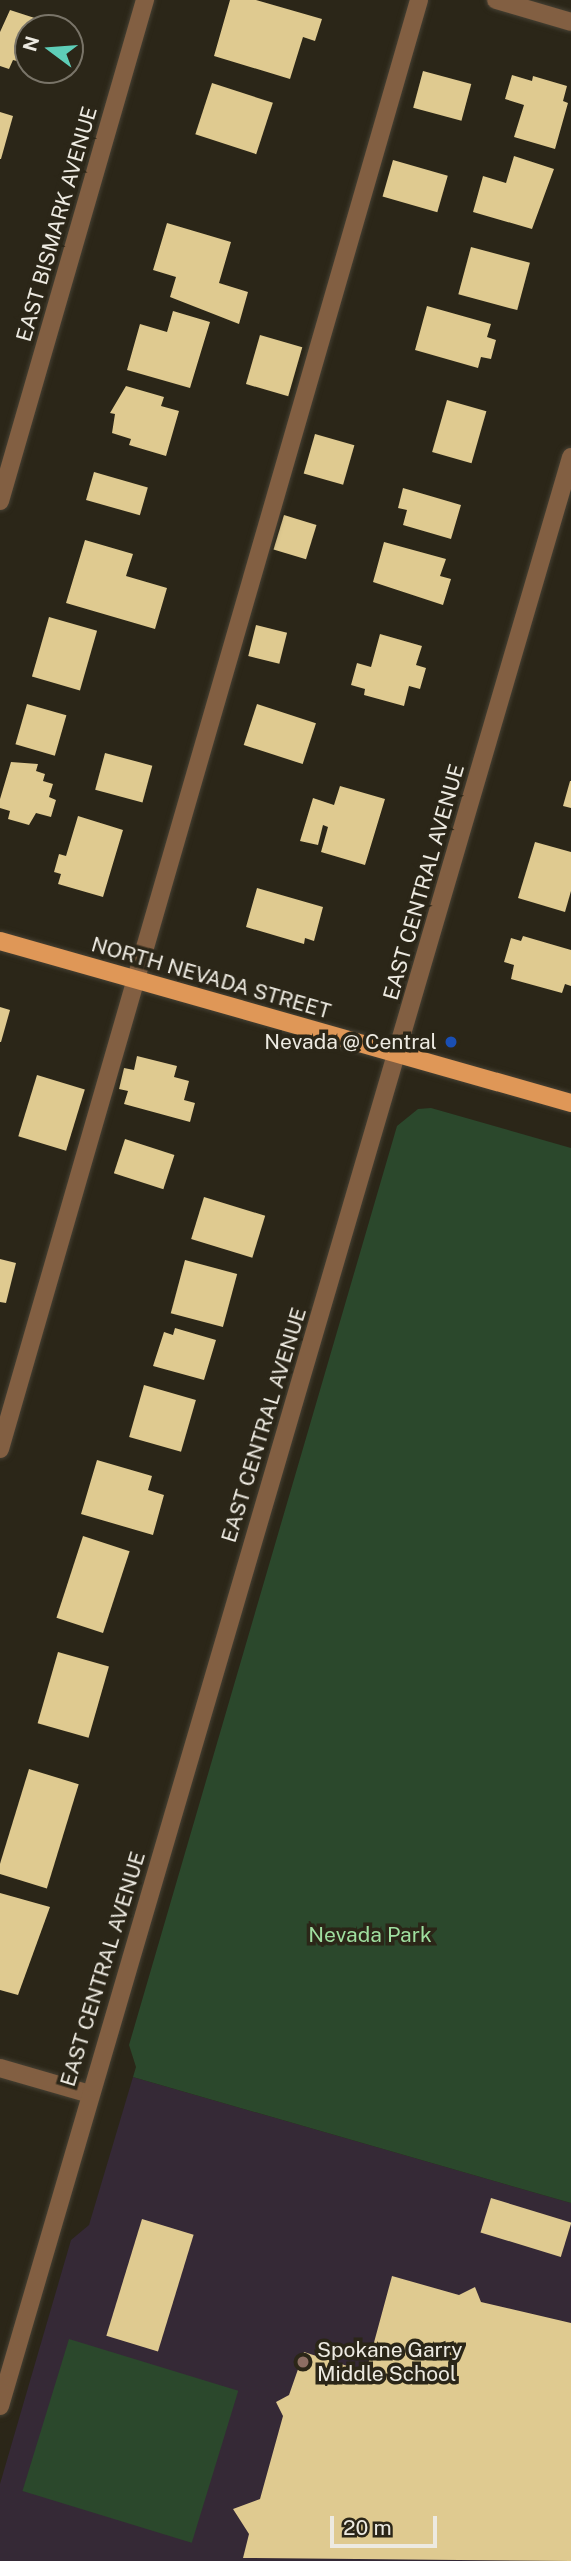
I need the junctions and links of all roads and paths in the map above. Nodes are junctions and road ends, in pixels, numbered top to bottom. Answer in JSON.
{"nodes":[{"id":1,"x":145,"y":0,"type":"edge"},
{"id":2,"x":419,"y":0,"type":"edge"},
{"id":3,"x":496,"y":0,"type":"edge"},
{"id":4,"x":571,"y":22,"type":"edge"},
{"id":5,"x":571,"y":457,"type":"edge"},
{"id":6,"x":0,"y":501,"type":"edge"},
{"id":7,"x":0,"y":941,"type":"edge"},
{"id":8,"x":138,"y":981,"type":"junction"},
{"id":9,"x":397,"y":1055,"type":"junction"},
{"id":10,"x":571,"y":1103,"type":"edge"},
{"id":11,"x":0,"y":1449,"type":"edge"},
{"id":12,"x":0,"y":2068,"type":"edge"},
{"id":13,"x":90,"y":2094,"type":"junction"},
{"id":14,"x":0,"y":2406,"type":"edge"}],
"edges":[{"from":1,"to":6,"type":"street","name":"EAST BISMARK AVENUE"},
{"from":2,"to":8,"type":"street"},
{"from":3,"to":4,"type":"street"},
{"from":5,"to":9,"type":"street","name":"EAST CENTRAL AVENUE"},
{"from":7,"to":8,"type":"main road","name":"NORTH NEVADA STREET"},
{"from":8,"to":9,"type":"main road","name":"NORTH NEVADA STREET"},
{"from":8,"to":11,"type":"street"},
{"from":9,"to":10,"type":"main road","name":"NORTH NEVADA STREET"},
{"from":9,"to":13,"type":"street","name":"EAST CENTRAL AVENUE"},
{"from":12,"to":13,"type":"street"},
{"from":13,"to":14,"type":"street","name":"EAST CENTRAL AVENUE"}]}
